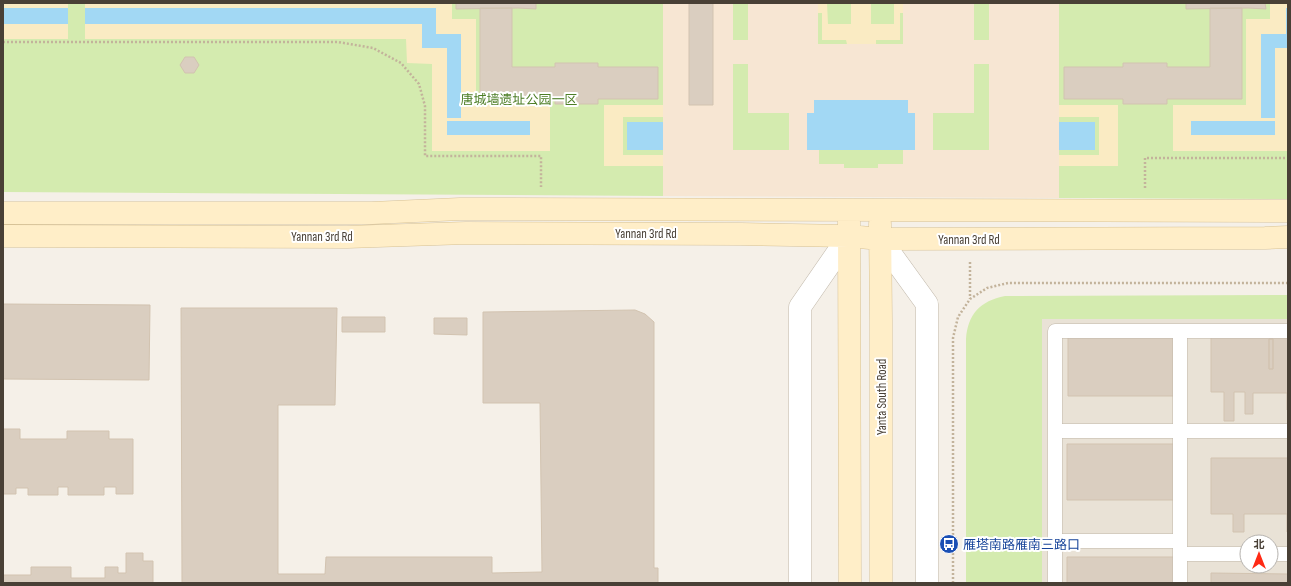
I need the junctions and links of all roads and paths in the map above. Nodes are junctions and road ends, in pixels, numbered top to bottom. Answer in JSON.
{"nodes":[{"id":1,"x":3,"y":42,"type":"edge"},
{"id":2,"x":1288,"y":158,"type":"edge"},
{"id":3,"x":541,"y":191,"type":"dead end"},
{"id":4,"x":1145,"y":191,"type":"dead end"},
{"id":5,"x":849,"y":210,"type":"junction"},
{"id":6,"x":880,"y":210,"type":"junction"},
{"id":7,"x":1288,"y":211,"type":"edge"},
{"id":8,"x":3,"y":213,"type":"edge"},
{"id":9,"x":3,"y":236,"type":"edge"},
{"id":10,"x":849,"y":236,"type":"junction"},
{"id":11,"x":1288,"y":237,"type":"edge"},
{"id":12,"x":880,"y":239,"type":"junction"},
{"id":13,"x":1180,"y":331,"type":"junction"},
{"id":14,"x":1288,"y":331,"type":"edge"},
{"id":15,"x":1055,"y":431,"type":"junction"},
{"id":16,"x":1180,"y":431,"type":"junction"},
{"id":17,"x":1288,"y":431,"type":"edge"},
{"id":18,"x":1055,"y":541,"type":"junction"},
{"id":19,"x":1180,"y":547,"type":"junction"},
{"id":20,"x":1239,"y":553,"type":"edge"},
{"id":21,"x":800,"y":583,"type":"edge"},
{"id":22,"x":850,"y":583,"type":"edge"},
{"id":23,"x":881,"y":583,"type":"edge"},
{"id":24,"x":927,"y":583,"type":"edge"},
{"id":25,"x":1055,"y":583,"type":"edge"},
{"id":26,"x":1180,"y":583,"type":"edge"}],
"edges":[{"from":1,"to":3,"type":"path"},
{"from":2,"to":4,"type":"path"},
{"from":5,"to":6,"type":"street","name":"Yannan 3rd Rd"},
{"from":5,"to":8,"type":"street","name":"Yannan 3rd Rd"},
{"from":5,"to":10,"type":"street"},
{"from":6,"to":7,"type":"street","name":"Yannan 3rd Rd"},
{"from":6,"to":12,"type":"street","name":"Yanta South Road"},
{"from":9,"to":10,"type":"street","name":"Yannan 3rd Rd"},
{"from":10,"to":12,"type":"street","name":"Yannan 3rd Rd"},
{"from":10,"to":21,"type":"street"},
{"from":10,"to":22,"type":"street"},
{"from":11,"to":12,"type":"street","name":"Yannan 3rd Rd"},
{"from":12,"to":23,"type":"street","name":"Yanta South Road"},
{"from":12,"to":24,"type":"street"},
{"from":13,"to":14,"type":"lane"},
{"from":13,"to":15,"type":"lane"},
{"from":13,"to":16,"type":"lane"},
{"from":15,"to":16,"type":"lane"},
{"from":15,"to":18,"type":"lane"},
{"from":16,"to":17,"type":"lane"},
{"from":16,"to":19,"type":"lane"},
{"from":18,"to":19,"type":"lane"},
{"from":18,"to":25,"type":"lane"},
{"from":19,"to":20,"type":"lane"},
{"from":19,"to":26,"type":"lane"}]}
